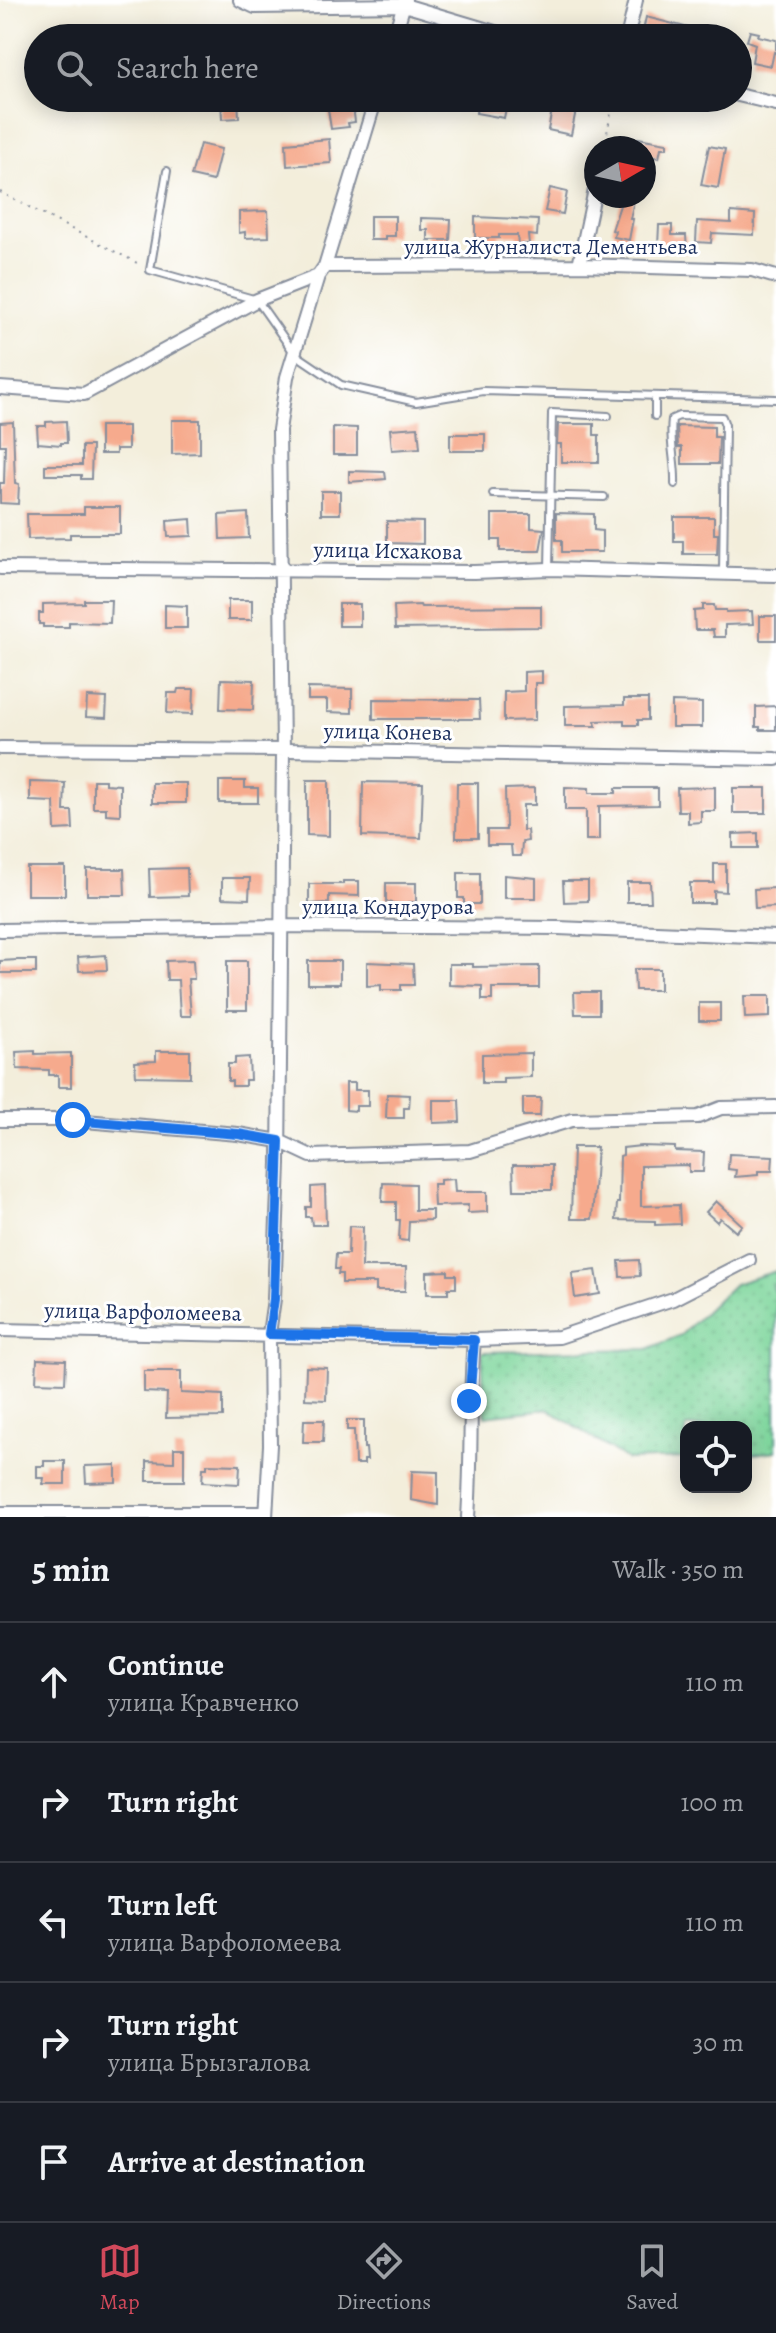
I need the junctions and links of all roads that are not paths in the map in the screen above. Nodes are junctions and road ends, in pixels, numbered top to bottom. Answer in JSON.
{"nodes":[{"id":1,"x":240,"y":0,"type":"edge"},
{"id":2,"x":636,"y":0,"type":"edge"},
{"id":3,"x":404,"y":3,"type":"edge"},
{"id":4,"x":398,"y":24,"type":"edge"},
{"id":5,"x":471,"y":24,"type":"edge"},
{"id":6,"x":630,"y":24,"type":"edge"},
{"id":7,"x":752,"y":98,"type":"edge"},
{"id":8,"x":776,"y":104,"type":"edge"},
{"id":9,"x":372,"y":112,"type":"edge"},
{"id":10,"x":167,"y":171,"type":"dead end"},
{"id":11,"x":591,"y":208,"type":"edge"},
{"id":12,"x":579,"y":265,"type":"junction"},
{"id":13,"x":322,"y":271,"type":"junction"},
{"id":14,"x":776,"y":277,"type":"edge"},
{"id":15,"x":257,"y":300,"type":"junction"},
{"id":16,"x":295,"y":354,"type":"junction"},
{"id":17,"x":0,"y":388,"type":"edge"},
{"id":18,"x":655,"y":396,"type":"junction"},
{"id":19,"x":776,"y":399,"type":"edge"},
{"id":20,"x":608,"y":416,"type":"dead end"},
{"id":21,"x":655,"y":416,"type":"dead end"},
{"id":22,"x":675,"y":484,"type":"dead end"},
{"id":23,"x":493,"y":494,"type":"dead end"},
{"id":24,"x":550,"y":494,"type":"junction"},
{"id":25,"x":604,"y":497,"type":"dead end"},
{"id":26,"x":0,"y":568,"type":"edge"},
{"id":27,"x":549,"y":569,"type":"junction"},
{"id":28,"x":281,"y":570,"type":"junction"},
{"id":29,"x":723,"y":572,"type":"junction"},
{"id":30,"x":776,"y":575,"type":"edge"},
{"id":31,"x":0,"y":748,"type":"edge"},
{"id":32,"x":283,"y":750,"type":"junction"},
{"id":33,"x":776,"y":759,"type":"edge"},
{"id":34,"x":280,"y":926,"type":"junction"},
{"id":35,"x":0,"y":930,"type":"edge"},
{"id":36,"x":776,"y":937,"type":"edge"},
{"id":37,"x":776,"y":1107,"type":"edge"},
{"id":38,"x":0,"y":1120,"type":"edge"},
{"id":39,"x":279,"y":1141,"type":"junction"},
{"id":40,"x":749,"y":1260,"type":"dead end"},
{"id":41,"x":0,"y":1330,"type":"edge"},
{"id":42,"x":269,"y":1334,"type":"junction"},
{"id":43,"x":474,"y":1340,"type":"junction"},
{"id":44,"x":0,"y":1513,"type":"edge"},
{"id":45,"x":266,"y":1515,"type":"edge"},
{"id":46,"x":468,"y":1517,"type":"edge"}],
"edges":[{"from":1,"to":3,"type":"street"},
{"from":2,"to":6,"type":"street"},
{"from":3,"to":4,"type":"street"},
{"from":3,"to":5,"type":"street"},
{"from":7,"to":8,"type":"street"},
{"from":9,"to":13,"type":"street"},
{"from":10,"to":15,"type":"lane"},
{"from":11,"to":12,"type":"street"},
{"from":12,"to":13,"type":"street","name":"улица Журналиста Дементьева"},
{"from":12,"to":14,"type":"street","name":"улица Журналиста Дементьева"},
{"from":13,"to":15,"type":"street","name":"улица Журналиста Дементьева"},
{"from":13,"to":16,"type":"street"},
{"from":15,"to":16,"type":"lane"},
{"from":15,"to":17,"type":"street","name":"улица Журналиста Дементьева"},
{"from":16,"to":18,"type":"lane"},
{"from":16,"to":28,"type":"street"},
{"from":18,"to":19,"type":"lane"},
{"from":18,"to":21,"type":"lane"},
{"from":20,"to":24,"type":"lane"},
{"from":22,"to":29,"type":"lane"},
{"from":23,"to":24,"type":"lane"},
{"from":24,"to":25,"type":"lane"},
{"from":24,"to":27,"type":"lane"},
{"from":26,"to":28,"type":"street","name":"улица Исхакова"},
{"from":27,"to":28,"type":"street","name":"улица Исхакова"},
{"from":27,"to":29,"type":"street","name":"улица Исхакова"},
{"from":28,"to":32,"type":"street"},
{"from":29,"to":30,"type":"street","name":"улица Исхакова"},
{"from":31,"to":32,"type":"street","name":"улица Конева"},
{"from":32,"to":33,"type":"street","name":"улица Конева"},
{"from":32,"to":34,"type":"street"},
{"from":34,"to":35,"type":"street","name":"улица Кондаурова"},
{"from":34,"to":36,"type":"street","name":"улица Кондаурова"},
{"from":34,"to":39,"type":"street"},
{"from":37,"to":39,"type":"street"},
{"from":38,"to":39,"type":"street"},
{"from":39,"to":42,"type":"street"},
{"from":40,"to":43,"type":"street","name":"улица Варфоломеева"},
{"from":41,"to":42,"type":"street","name":"улица Варфоломеева"},
{"from":42,"to":43,"type":"street","name":"улица Варфоломеева"},
{"from":42,"to":45,"type":"street"},
{"from":43,"to":46,"type":"street"},
{"from":44,"to":45,"type":"street"}]}
